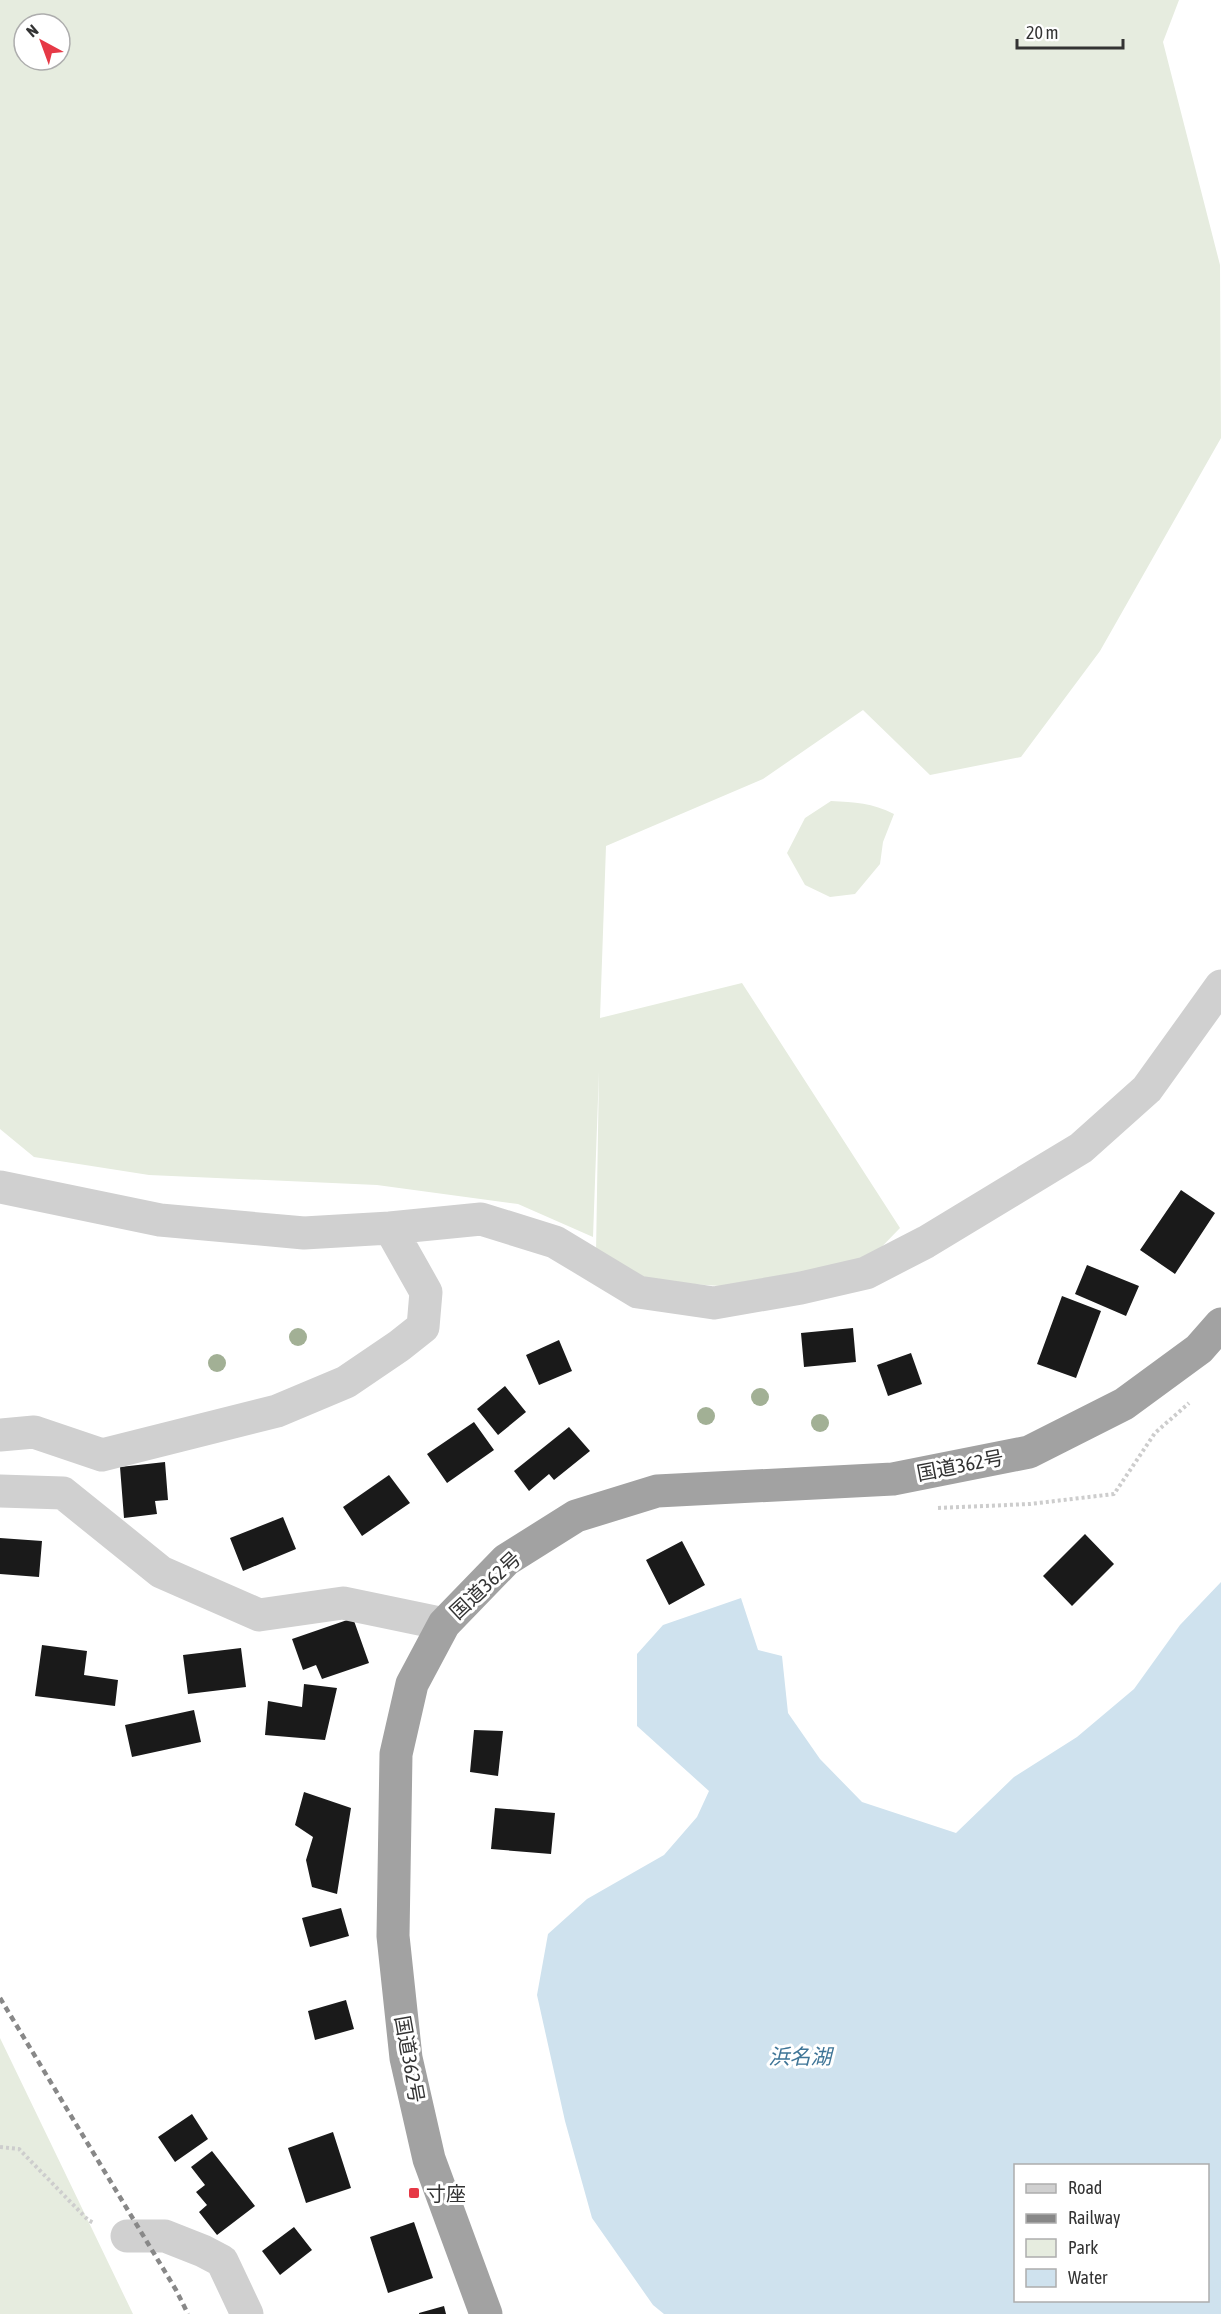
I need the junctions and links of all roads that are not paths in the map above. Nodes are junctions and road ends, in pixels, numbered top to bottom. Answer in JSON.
{"nodes":[{"id":1,"x":1221,"y":987,"type":"edge"},
{"id":2,"x":0,"y":1186,"type":"edge"},
{"id":3,"x":390,"y":1228,"type":"junction"},
{"id":4,"x":1221,"y":1324,"type":"edge"},
{"id":5,"x":0,"y":1435,"type":"edge"},
{"id":6,"x":0,"y":1491,"type":"edge"},
{"id":7,"x":444,"y":1624,"type":"junction"},
{"id":8,"x":127,"y":2236,"type":"road end"},
{"id":9,"x":247,"y":2314,"type":"edge"},
{"id":10,"x":486,"y":2314,"type":"edge"}],
"edges":[{"from":1,"to":3,"type":"street"},
{"from":2,"to":3,"type":"street"},
{"from":3,"to":5,"type":"street"},
{"from":4,"to":7,"type":"highway","name":"国道362号"},
{"from":6,"to":7,"type":"street"},
{"from":7,"to":10,"type":"highway","name":"国道362号"},
{"from":8,"to":9,"type":"street"}]}
